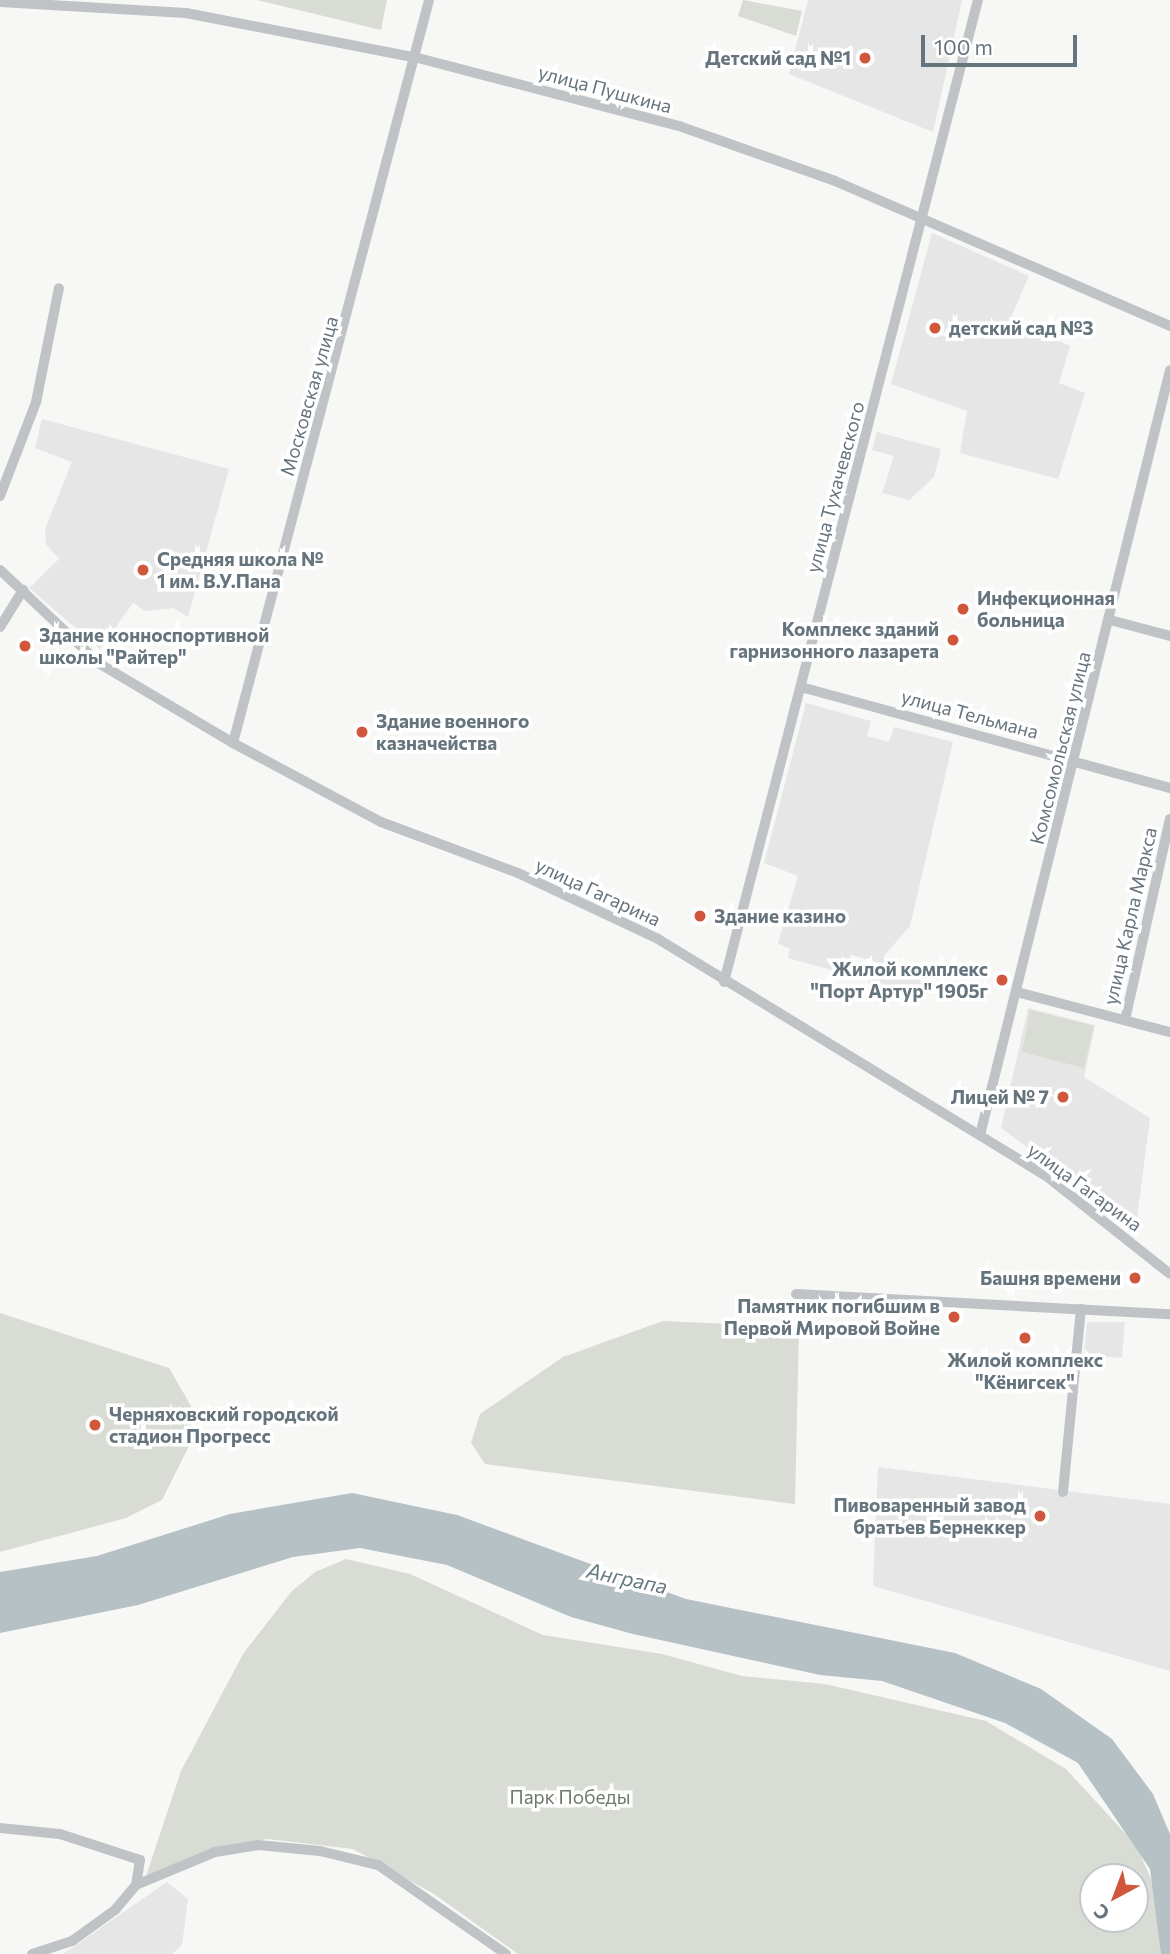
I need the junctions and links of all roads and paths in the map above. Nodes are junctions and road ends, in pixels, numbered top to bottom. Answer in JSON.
{"nodes":[{"id":1,"x":429,"y":0,"type":"edge"},
{"id":2,"x":978,"y":0,"type":"edge"},
{"id":3,"x":0,"y":2,"type":"edge"},
{"id":4,"x":418,"y":58,"type":"junction"},
{"id":5,"x":923,"y":220,"type":"junction"},
{"id":6,"x":60,"y":288,"type":"dead end"},
{"id":7,"x":1170,"y":326,"type":"edge"},
{"id":8,"x":1170,"y":370,"type":"edge"},
{"id":9,"x":0,"y":496,"type":"edge"},
{"id":10,"x":0,"y":570,"type":"edge"},
{"id":11,"x":23,"y":590,"type":"junction"},
{"id":12,"x":1110,"y":620,"type":"junction"},
{"id":13,"x":0,"y":627,"type":"edge"},
{"id":14,"x":1170,"y":636,"type":"edge"},
{"id":15,"x":801,"y":687,"type":"junction"},
{"id":16,"x":233,"y":743,"type":"junction"},
{"id":17,"x":1076,"y":760,"type":"junction"},
{"id":18,"x":1170,"y":788,"type":"edge"},
{"id":19,"x":1170,"y":819,"type":"edge"},
{"id":20,"x":724,"y":982,"type":"junction"},
{"id":21,"x":1017,"y":992,"type":"junction"},
{"id":22,"x":1125,"y":1020,"type":"junction"},
{"id":23,"x":1170,"y":1032,"type":"edge"},
{"id":24,"x":981,"y":1135,"type":"junction"},
{"id":25,"x":1170,"y":1274,"type":"edge"},
{"id":26,"x":796,"y":1294,"type":"dead end"},
{"id":27,"x":1082,"y":1308,"type":"junction"},
{"id":28,"x":1170,"y":1314,"type":"edge"},
{"id":29,"x":1063,"y":1492,"type":"dead end"},
{"id":30,"x":0,"y":1828,"type":"edge"},
{"id":31,"x":136,"y":1885,"type":"junction"},
{"id":32,"x":32,"y":1954,"type":"edge"},
{"id":33,"x":506,"y":1954,"type":"edge"}],
"edges":[{"from":1,"to":4,"type":"street","name":"Московская улица"},
{"from":2,"to":5,"type":"street","name":"улица Тухачевского"},
{"from":3,"to":4,"type":"street","name":"улица Пушкина"},
{"from":4,"to":5,"type":"street","name":"улица Пушкина"},
{"from":4,"to":16,"type":"street","name":"Московская улица"},
{"from":5,"to":7,"type":"street","name":"улица Пушкина"},
{"from":5,"to":15,"type":"street","name":"улица Тухачевского"},
{"from":6,"to":9,"type":"street"},
{"from":8,"to":12,"type":"street","name":"Комсомольская улица"},
{"from":10,"to":11,"type":"street","name":"улица Гагарина"},
{"from":11,"to":13,"type":"street"},
{"from":11,"to":16,"type":"street","name":"улица Гагарина"},
{"from":12,"to":14,"type":"street"},
{"from":12,"to":17,"type":"street","name":"Комсомольская улица"},
{"from":15,"to":17,"type":"street","name":"улица Тельмана"},
{"from":15,"to":20,"type":"street","name":"улица Тухачевского"},
{"from":16,"to":20,"type":"street","name":"улица Гагарина"},
{"from":17,"to":18,"type":"street","name":"улица Тельмана"},
{"from":17,"to":21,"type":"street","name":"Комсомольская улица"},
{"from":19,"to":22,"type":"street","name":"улица Карла Маркса"},
{"from":20,"to":24,"type":"street","name":"улица Гагарина"},
{"from":21,"to":22,"type":"street"},
{"from":21,"to":24,"type":"street","name":"Комсомольская улица"},
{"from":22,"to":23,"type":"street"},
{"from":24,"to":25,"type":"street","name":"улица Гагарина"},
{"from":26,"to":27,"type":"street"},
{"from":27,"to":28,"type":"street"},
{"from":27,"to":29,"type":"street"},
{"from":30,"to":31,"type":"street"},
{"from":31,"to":32,"type":"street"},
{"from":31,"to":33,"type":"street"}]}
